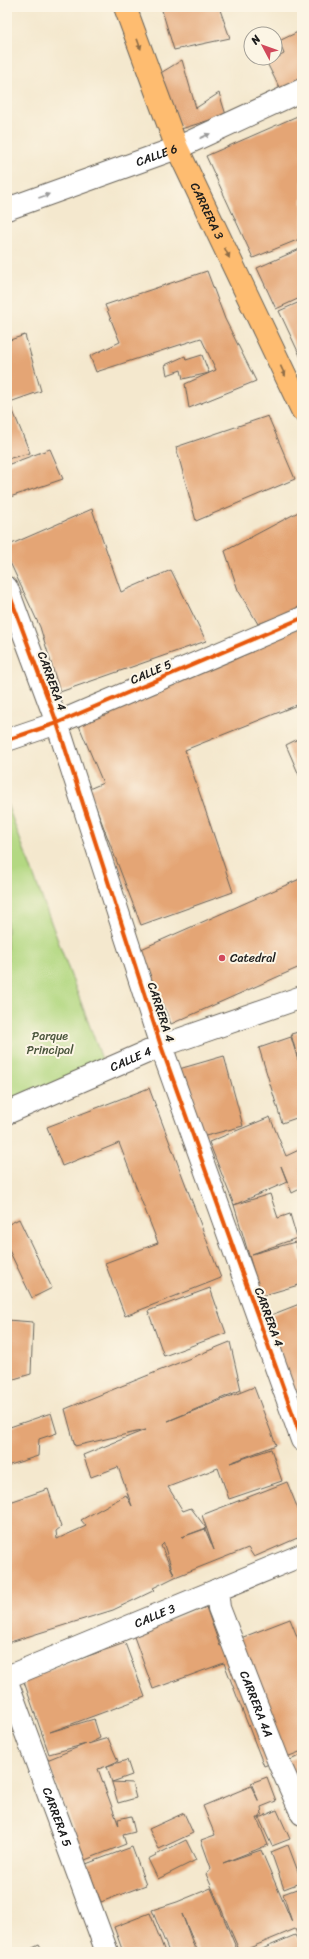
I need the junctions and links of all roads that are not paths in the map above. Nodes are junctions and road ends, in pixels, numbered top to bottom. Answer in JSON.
{"nodes":[{"id":1,"x":125,"y":7,"type":"edge"},
{"id":2,"x":302,"y":90,"type":"edge"},
{"id":3,"x":177,"y":148,"type":"junction"},
{"id":4,"x":7,"y":209,"type":"edge"},
{"id":5,"x":302,"y":410,"type":"edge"},
{"id":6,"x":7,"y":588,"type":"edge"},
{"id":7,"x":302,"y":618,"type":"edge"},
{"id":8,"x":57,"y":723,"type":"junction"},
{"id":9,"x":7,"y":740,"type":"edge"},
{"id":10,"x":302,"y":997,"type":"edge"},
{"id":11,"x":161,"y":1046,"type":"junction"},
{"id":12,"x":7,"y":1113,"type":"edge"},
{"id":13,"x":302,"y":1440,"type":"edge"},
{"id":14,"x":302,"y":1555,"type":"edge"},
{"id":15,"x":217,"y":1590,"type":"junction"},
{"id":16,"x":7,"y":1677,"type":"edge"},
{"id":17,"x":7,"y":1682,"type":"edge"},
{"id":18,"x":302,"y":1814,"type":"edge"},
{"id":19,"x":108,"y":1952,"type":"edge"}],
"edges":[{"from":1,"to":3,"type":"main road","name":"CARRERA 3","one_way":true},
{"from":3,"to":2,"type":"street","name":"CALLE 6","one_way":true},
{"from":4,"to":3,"type":"street","name":"CALLE 6","one_way":true},
{"from":3,"to":5,"type":"main road","name":"CARRERA 3","one_way":true},
{"from":6,"to":8,"type":"street","name":"CARRERA 4"},
{"from":7,"to":8,"type":"street","name":"CALLE 5"},
{"from":8,"to":9,"type":"street","name":"CALLE 5"},
{"from":8,"to":11,"type":"street","name":"CARRERA 4"},
{"from":10,"to":11,"type":"street","name":"CALLE 4"},
{"from":11,"to":12,"type":"street","name":"CALLE 4"},
{"from":11,"to":13,"type":"street","name":"CARRERA 4"},
{"from":14,"to":15,"type":"street","name":"CALLE 3"},
{"from":15,"to":16,"type":"street","name":"CALLE 3"},
{"from":15,"to":18,"type":"street","name":"CARRERA 4A"},
{"from":17,"to":19,"type":"street","name":"CARRERA 5"}]}
